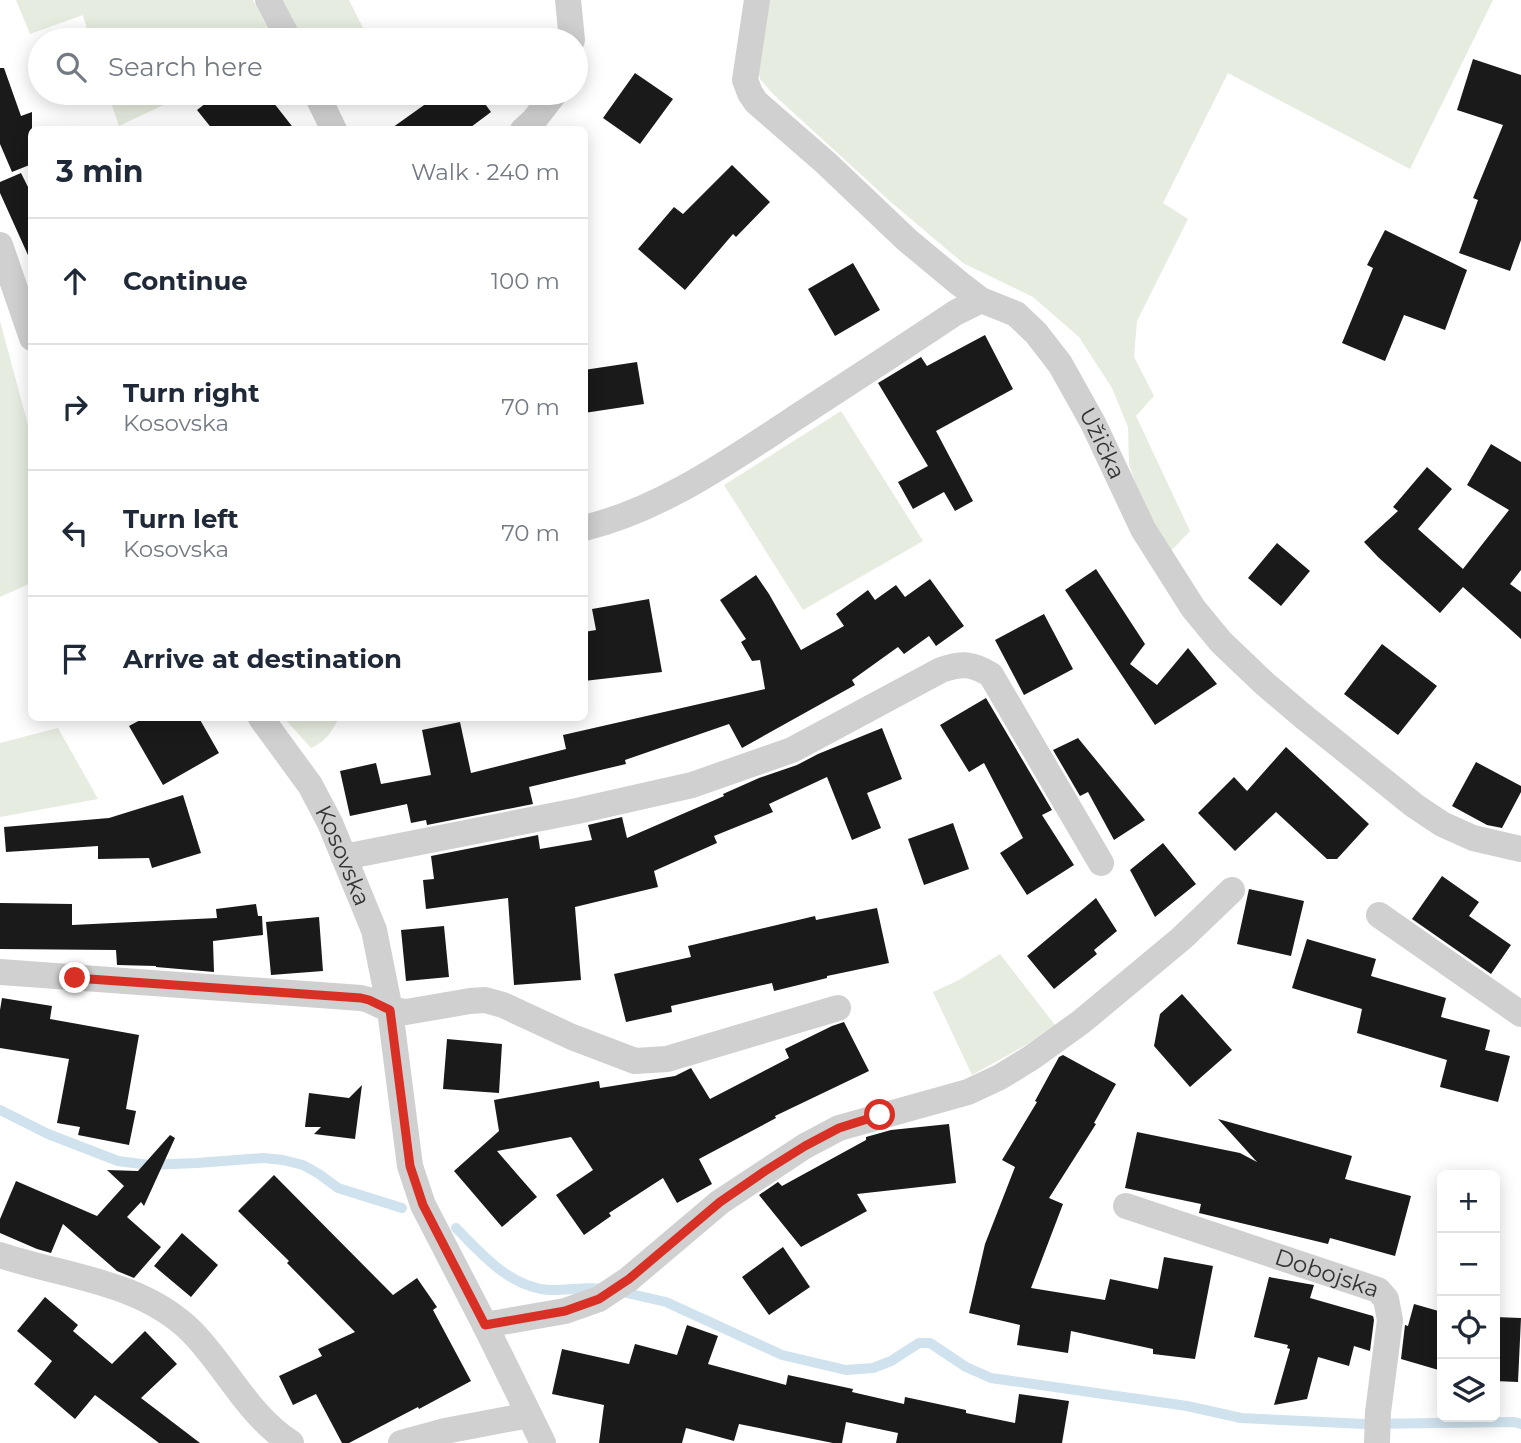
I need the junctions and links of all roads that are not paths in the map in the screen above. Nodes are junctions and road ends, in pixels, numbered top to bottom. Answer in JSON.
{"nodes":[{"id":1,"x":268,"y":0,"type":"edge"},
{"id":2,"x":568,"y":0,"type":"edge"},
{"id":3,"x":757,"y":0,"type":"edge"},
{"id":4,"x":283,"y":28,"type":"edge"},
{"id":5,"x":571,"y":28,"type":"edge"},
{"id":6,"x":322,"y":105,"type":"edge"},
{"id":7,"x":546,"y":105,"type":"edge"},
{"id":8,"x":332,"y":126,"type":"edge"},
{"id":9,"x":527,"y":126,"type":"edge"},
{"id":10,"x":0,"y":245,"type":"edge"},
{"id":11,"x":981,"y":300,"type":"junction"},
{"id":12,"x":28,"y":326,"type":"edge"},
{"id":13,"x":588,"y":527,"type":"edge"},
{"id":14,"x":263,"y":721,"type":"edge"},
{"id":15,"x":1521,"y":849,"type":"edge"},
{"id":16,"x":344,"y":857,"type":"junction"},
{"id":17,"x":1101,"y":863,"type":"dead end"},
{"id":18,"x":1232,"y":890,"type":"dead end"},
{"id":19,"x":1379,"y":915,"type":"dead end"},
{"id":20,"x":0,"y":972,"type":"edge"},
{"id":21,"x":838,"y":1008,"type":"dead end"},
{"id":22,"x":390,"y":1010,"type":"junction"},
{"id":23,"x":1521,"y":1014,"type":"edge"},
{"id":24,"x":1126,"y":1206,"type":"dead end"},
{"id":25,"x":0,"y":1255,"type":"edge"},
{"id":26,"x":485,"y":1325,"type":"junction"},
{"id":27,"x":529,"y":1415,"type":"junction"},
{"id":28,"x":1377,"y":1429,"type":"edge"},
{"id":29,"x":291,"y":1443,"type":"edge"},
{"id":30,"x":401,"y":1443,"type":"edge"},
{"id":31,"x":543,"y":1443,"type":"edge"}],
"edges":[{"from":1,"to":4,"type":"street"},
{"from":2,"to":5,"type":"street"},
{"from":3,"to":11,"type":"street","name":"Užička"},
{"from":6,"to":8,"type":"street"},
{"from":7,"to":9,"type":"street"},
{"from":10,"to":12,"type":"street"},
{"from":11,"to":13,"type":"street"},
{"from":11,"to":15,"type":"street","name":"Užička"},
{"from":14,"to":16,"type":"street","name":"Kosovska"},
{"from":16,"to":17,"type":"street"},
{"from":16,"to":22,"type":"street","name":"Kosovska"},
{"from":18,"to":26,"type":"street"},
{"from":19,"to":23,"type":"street"},
{"from":20,"to":22,"type":"street"},
{"from":21,"to":22,"type":"street"},
{"from":22,"to":26,"type":"street","name":"Kosovska"},
{"from":24,"to":28,"type":"street","name":"Dobojska"},
{"from":25,"to":29,"type":"street"},
{"from":26,"to":27,"type":"street","name":"Kosovska"},
{"from":27,"to":30,"type":"street"},
{"from":27,"to":31,"type":"street","name":"Kosovska"}]}
